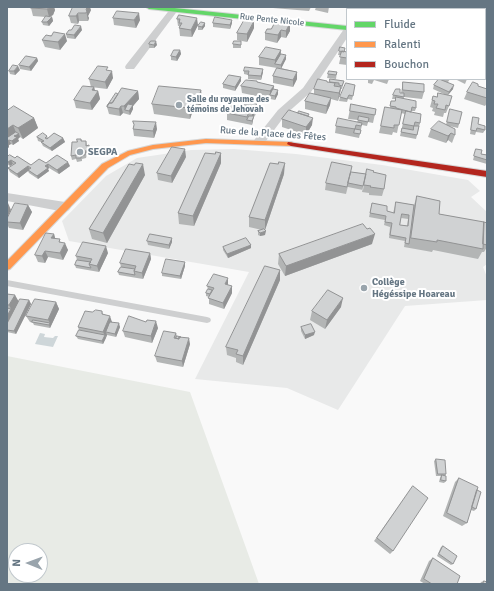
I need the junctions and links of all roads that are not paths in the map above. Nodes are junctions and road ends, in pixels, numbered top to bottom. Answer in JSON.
{"nodes":[{"id":1,"x":149,"y":7,"type":"edge"},
{"id":2,"x":160,"y":8,"type":"edge"},
{"id":3,"x":174,"y":10,"type":"junction"},
{"id":4,"x":346,"y":29,"type":"edge"},
{"id":5,"x":346,"y":31,"type":"edge"},
{"id":6,"x":130,"y":67,"type":"dead end"},
{"id":7,"x":260,"y":142,"type":"junction"},
{"id":8,"x":487,"y":174,"type":"edge"},
{"id":9,"x":7,"y":197,"type":"edge"},
{"id":10,"x":65,"y":207,"type":"junction"},
{"id":11,"x":7,"y":267,"type":"edge"},
{"id":12,"x":7,"y":283,"type":"edge"},
{"id":13,"x":207,"y":320,"type":"dead end"}],
"edges":[{"from":1,"to":2,"type":"street","name":"Rue Pente Nicole"},
{"from":2,"to":3,"type":"street","name":"Rue Pente Nicole"},
{"from":3,"to":4,"type":"street","name":"Rue Pente Nicole"},
{"from":3,"to":6,"type":"street"},
{"from":5,"to":7,"type":"street"},
{"from":7,"to":8,"type":"street","name":"Rue de la Place des Fêtes"},
{"from":7,"to":10,"type":"street","name":"Rue de la Place des Fêtes"},
{"from":9,"to":10,"type":"street"},
{"from":10,"to":11,"type":"street","name":"Rue de la Place des Fêtes"},
{"from":12,"to":13,"type":"lane"}]}
